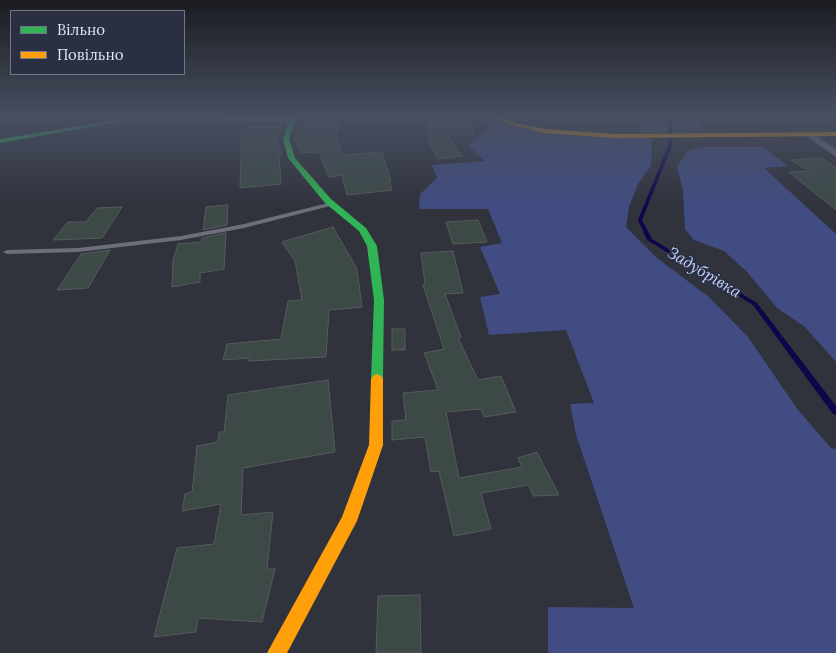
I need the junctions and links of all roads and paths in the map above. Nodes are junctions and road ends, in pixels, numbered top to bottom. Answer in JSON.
{"nodes":[{"id":1,"x":288,"y":148,"type":"edge"},
{"id":2,"x":332,"y":204,"type":"junction"},
{"id":3,"x":7,"y":252,"type":"dead end"},
{"id":4,"x":277,"y":653,"type":"edge"}],
"edges":[{"from":1,"to":2,"type":"street"},
{"from":2,"to":3,"type":"lane"},
{"from":2,"to":4,"type":"street"}]}
